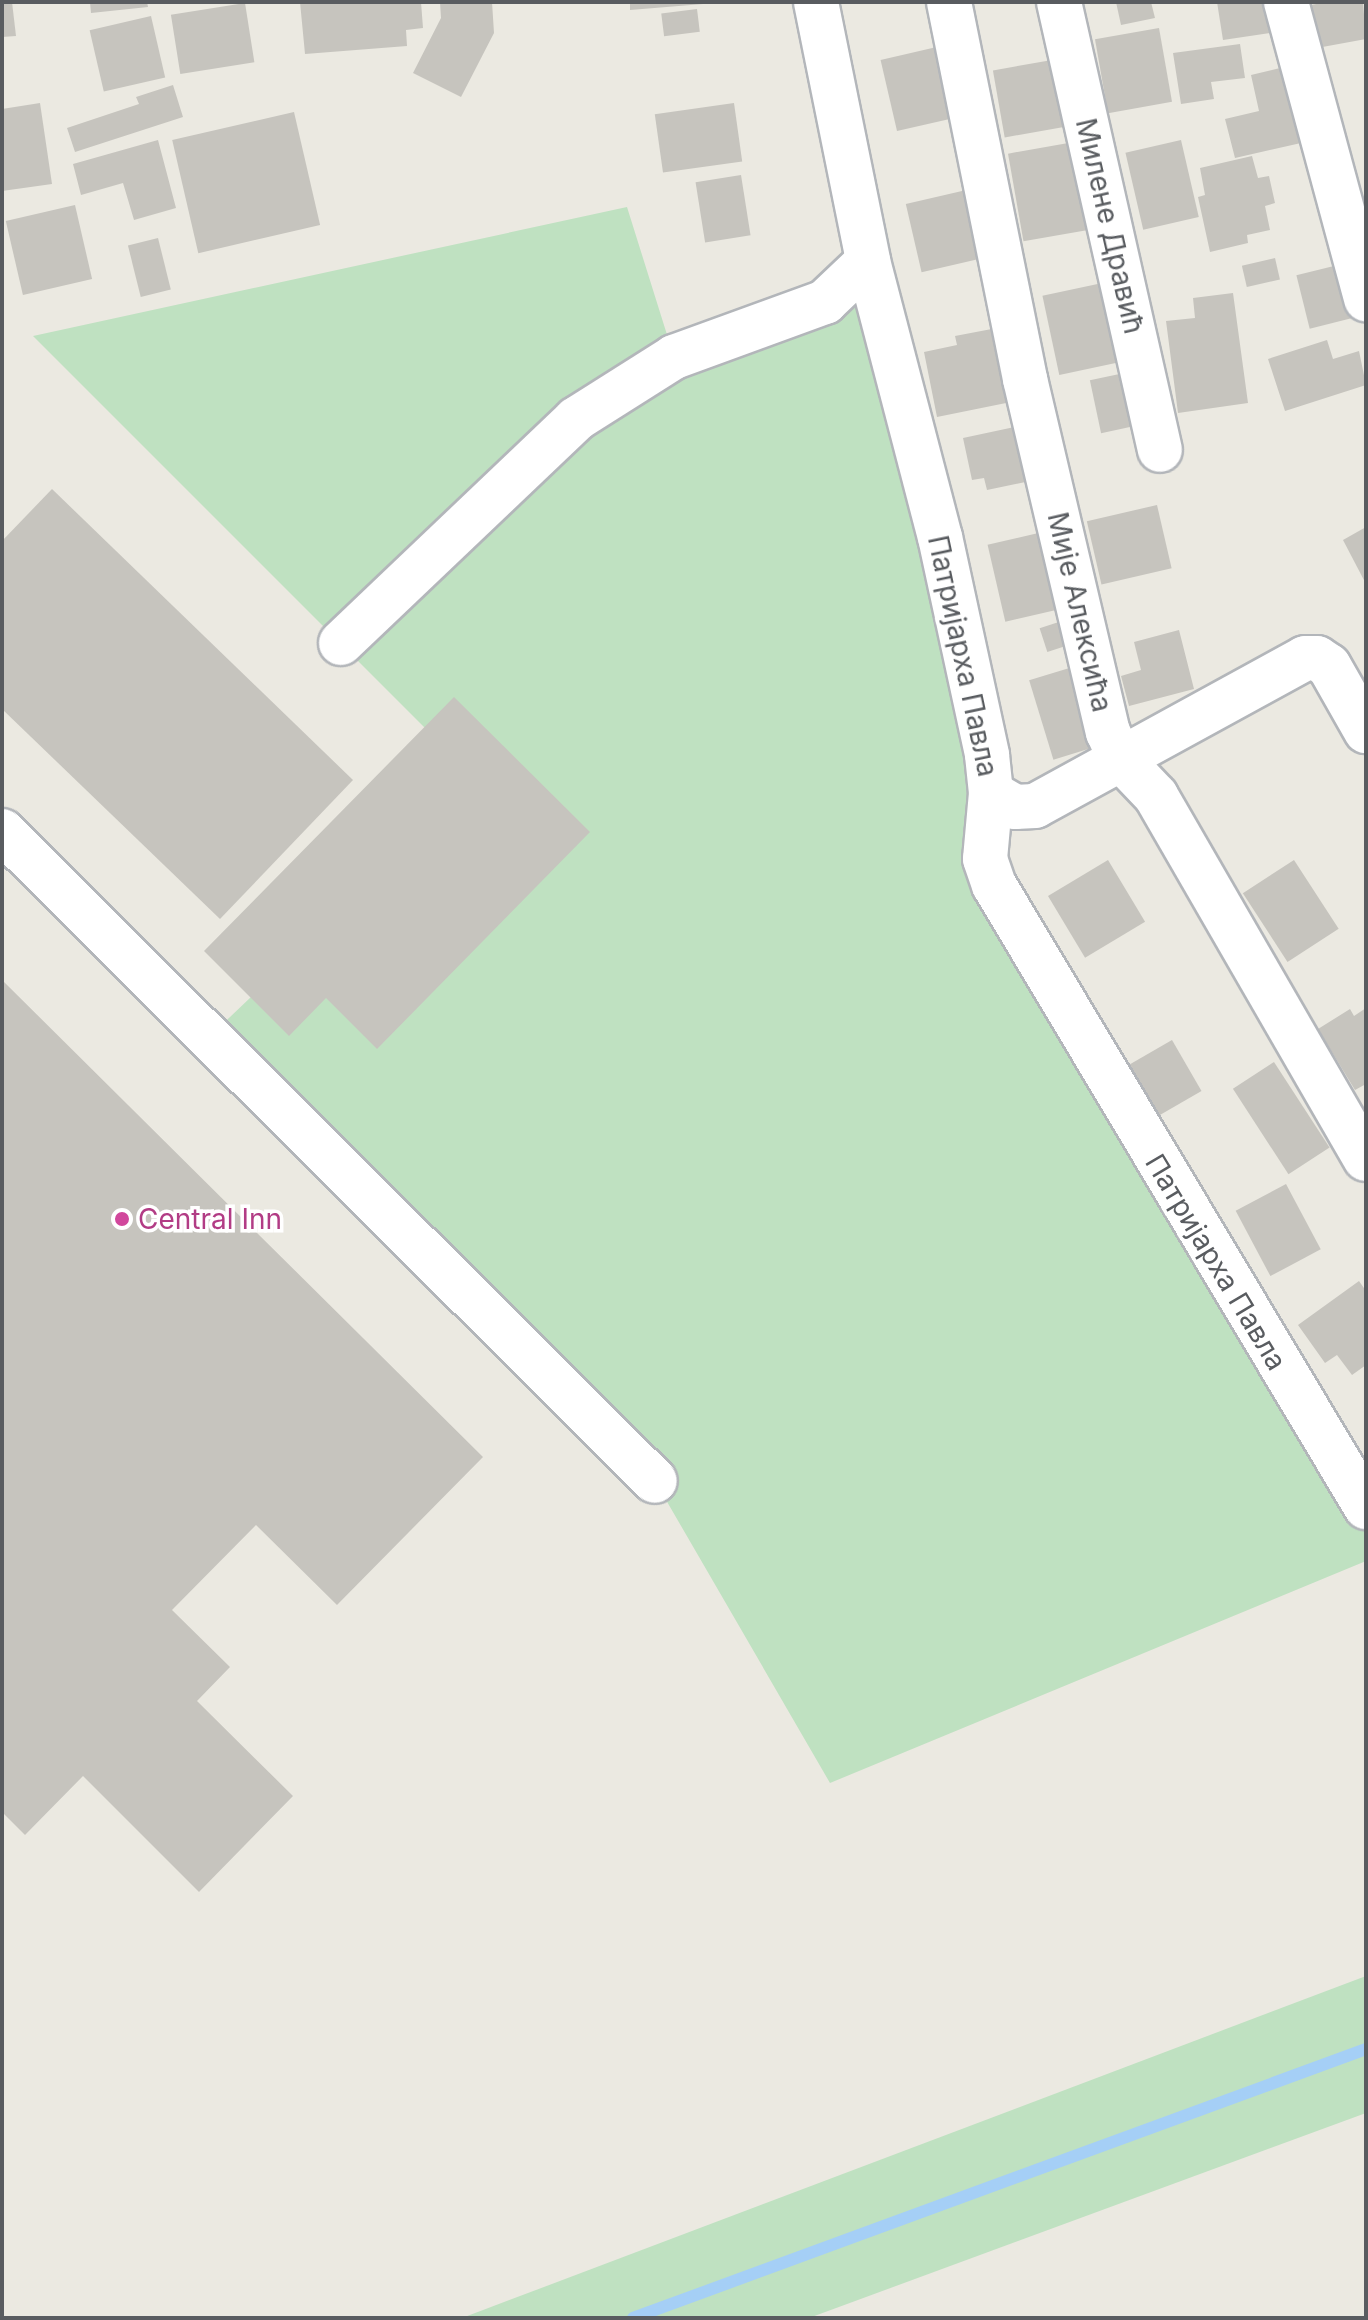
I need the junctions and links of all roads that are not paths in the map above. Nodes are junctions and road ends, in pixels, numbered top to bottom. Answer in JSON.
{"nodes":[{"id":1,"x":816,"y":2,"type":"edge"},
{"id":2,"x":949,"y":2,"type":"edge"},
{"id":3,"x":1059,"y":2,"type":"edge"},
{"id":4,"x":1286,"y":2,"type":"edge"},
{"id":5,"x":868,"y":261,"type":"junction"},
{"id":6,"x":1366,"y":299,"type":"edge"},
{"id":7,"x":1160,"y":450,"type":"dead end"},
{"id":8,"x":341,"y":643,"type":"dead end"},
{"id":9,"x":1366,"y":731,"type":"edge"},
{"id":10,"x":1119,"y":757,"type":"junction"},
{"id":11,"x":991,"y":793,"type":"junction"},
{"id":12,"x":2,"y":831,"type":"edge"},
{"id":13,"x":1366,"y":1159,"type":"edge"},
{"id":14,"x":655,"y":1481,"type":"dead end"},
{"id":15,"x":1366,"y":1507,"type":"edge"}],
"edges":[{"from":1,"to":5,"type":"street","name":"Патријарха Павла"},
{"from":2,"to":10,"type":"street","name":"Мије Алексића"},
{"from":3,"to":7,"type":"street","name":"Милене Дравић"},
{"from":4,"to":6,"type":"street"},
{"from":5,"to":8,"type":"street"},
{"from":5,"to":11,"type":"street","name":"Патријарха Павла"},
{"from":9,"to":10,"type":"street"},
{"from":10,"to":11,"type":"street"},
{"from":10,"to":13,"type":"street","name":"Мије Алексића"},
{"from":11,"to":15,"type":"street","name":"Патријарха Павла"},
{"from":12,"to":14,"type":"street"}]}
